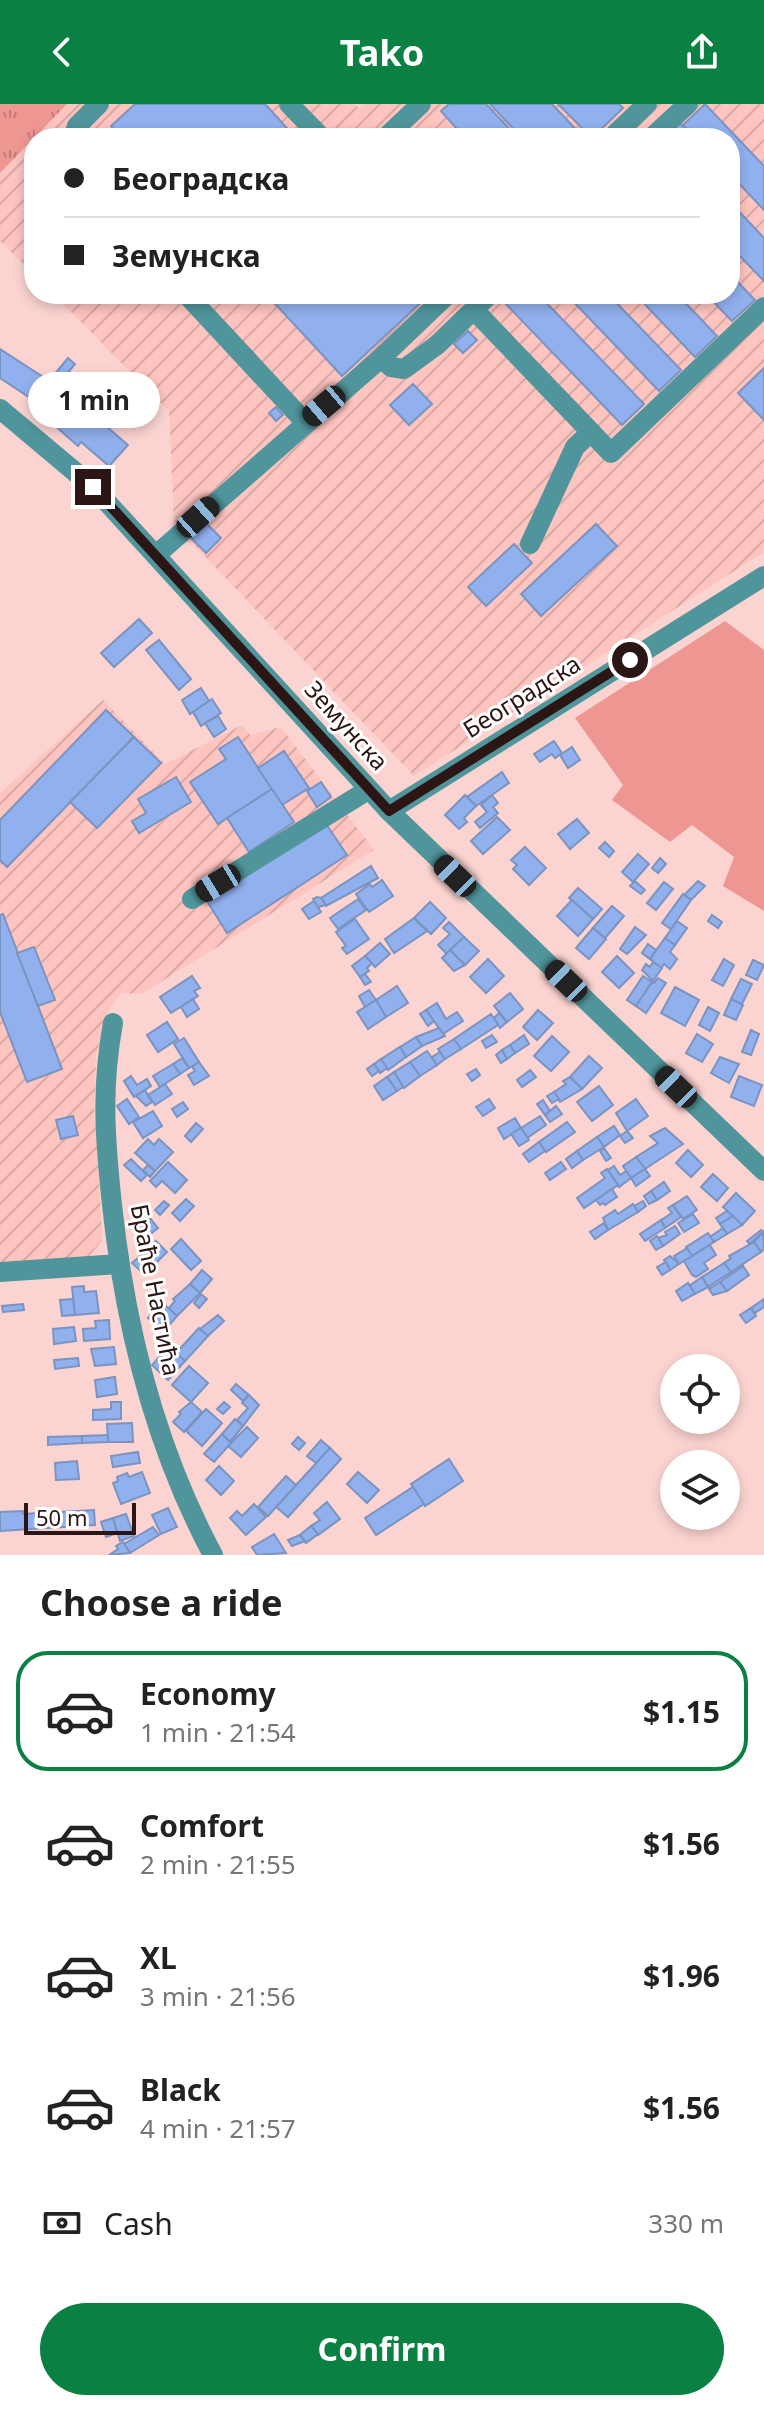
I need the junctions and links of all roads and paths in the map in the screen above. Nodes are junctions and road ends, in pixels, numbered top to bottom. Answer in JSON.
{"nodes":[{"id":1,"x":99,"y":104,"type":"edge"},
{"id":2,"x":289,"y":104,"type":"edge"},
{"id":3,"x":421,"y":104,"type":"edge"},
{"id":4,"x":647,"y":104,"type":"edge"},
{"id":5,"x":688,"y":104,"type":"edge"},
{"id":6,"x":76,"y":128,"type":"edge"},
{"id":7,"x":312,"y":128,"type":"edge"},
{"id":8,"x":396,"y":128,"type":"edge"},
{"id":9,"x":622,"y":128,"type":"edge"},
{"id":10,"x":662,"y":128,"type":"edge"},
{"id":11,"x":195,"y":304,"type":"edge"},
{"id":12,"x":438,"y":304,"type":"edge"},
{"id":13,"x":480,"y":304,"type":"edge"},
{"id":14,"x":764,"y":307,"type":"edge"},
{"id":15,"x":474,"y":310,"type":"junction"},
{"id":16,"x":381,"y":358,"type":"junction"},
{"id":17,"x":0,"y":409,"type":"edge"},
{"id":18,"x":305,"y":422,"type":"junction"},
{"id":19,"x":591,"y":432,"type":"junction"},
{"id":20,"x":530,"y":544,"type":"dead end"},
{"id":21,"x":156,"y":555,"type":"junction"},
{"id":22,"x":764,"y":576,"type":"edge"},
{"id":23,"x":368,"y":790,"type":"junction"},
{"id":24,"x":389,"y":811,"type":"junction"},
{"id":25,"x":192,"y":899,"type":"dead end"},
{"id":26,"x":113,"y":1023,"type":"dead end"},
{"id":27,"x":764,"y":1171,"type":"edge"},
{"id":28,"x":119,"y":1264,"type":"junction"},
{"id":29,"x":0,"y":1272,"type":"edge"},
{"id":30,"x":213,"y":1555,"type":"edge"}],
"edges":[{"from":1,"to":6,"type":"street"},
{"from":2,"to":7,"type":"street"},
{"from":3,"to":8,"type":"street"},
{"from":4,"to":9,"type":"street"},
{"from":5,"to":10,"type":"street"},
{"from":11,"to":18,"type":"street"},
{"from":12,"to":16,"type":"street"},
{"from":13,"to":15,"type":"street"},
{"from":14,"to":19,"type":"street"},
{"from":15,"to":16,"type":"street"},
{"from":15,"to":19,"type":"street"},
{"from":16,"to":18,"type":"street"},
{"from":17,"to":21,"type":"street","name":"Земунска"},
{"from":18,"to":21,"type":"street"},
{"from":19,"to":20,"type":"street"},
{"from":21,"to":23,"type":"street","name":"Земунска"},
{"from":22,"to":24,"type":"street","name":"Београдска"},
{"from":23,"to":24,"type":"street","name":"Земунска"},
{"from":23,"to":25,"type":"street"},
{"from":24,"to":27,"type":"street","name":"Земунска"},
{"from":26,"to":28,"type":"street","name":"Браће Настића"},
{"from":28,"to":29,"type":"street"},
{"from":28,"to":30,"type":"street","name":"Браће Настића"}]}
